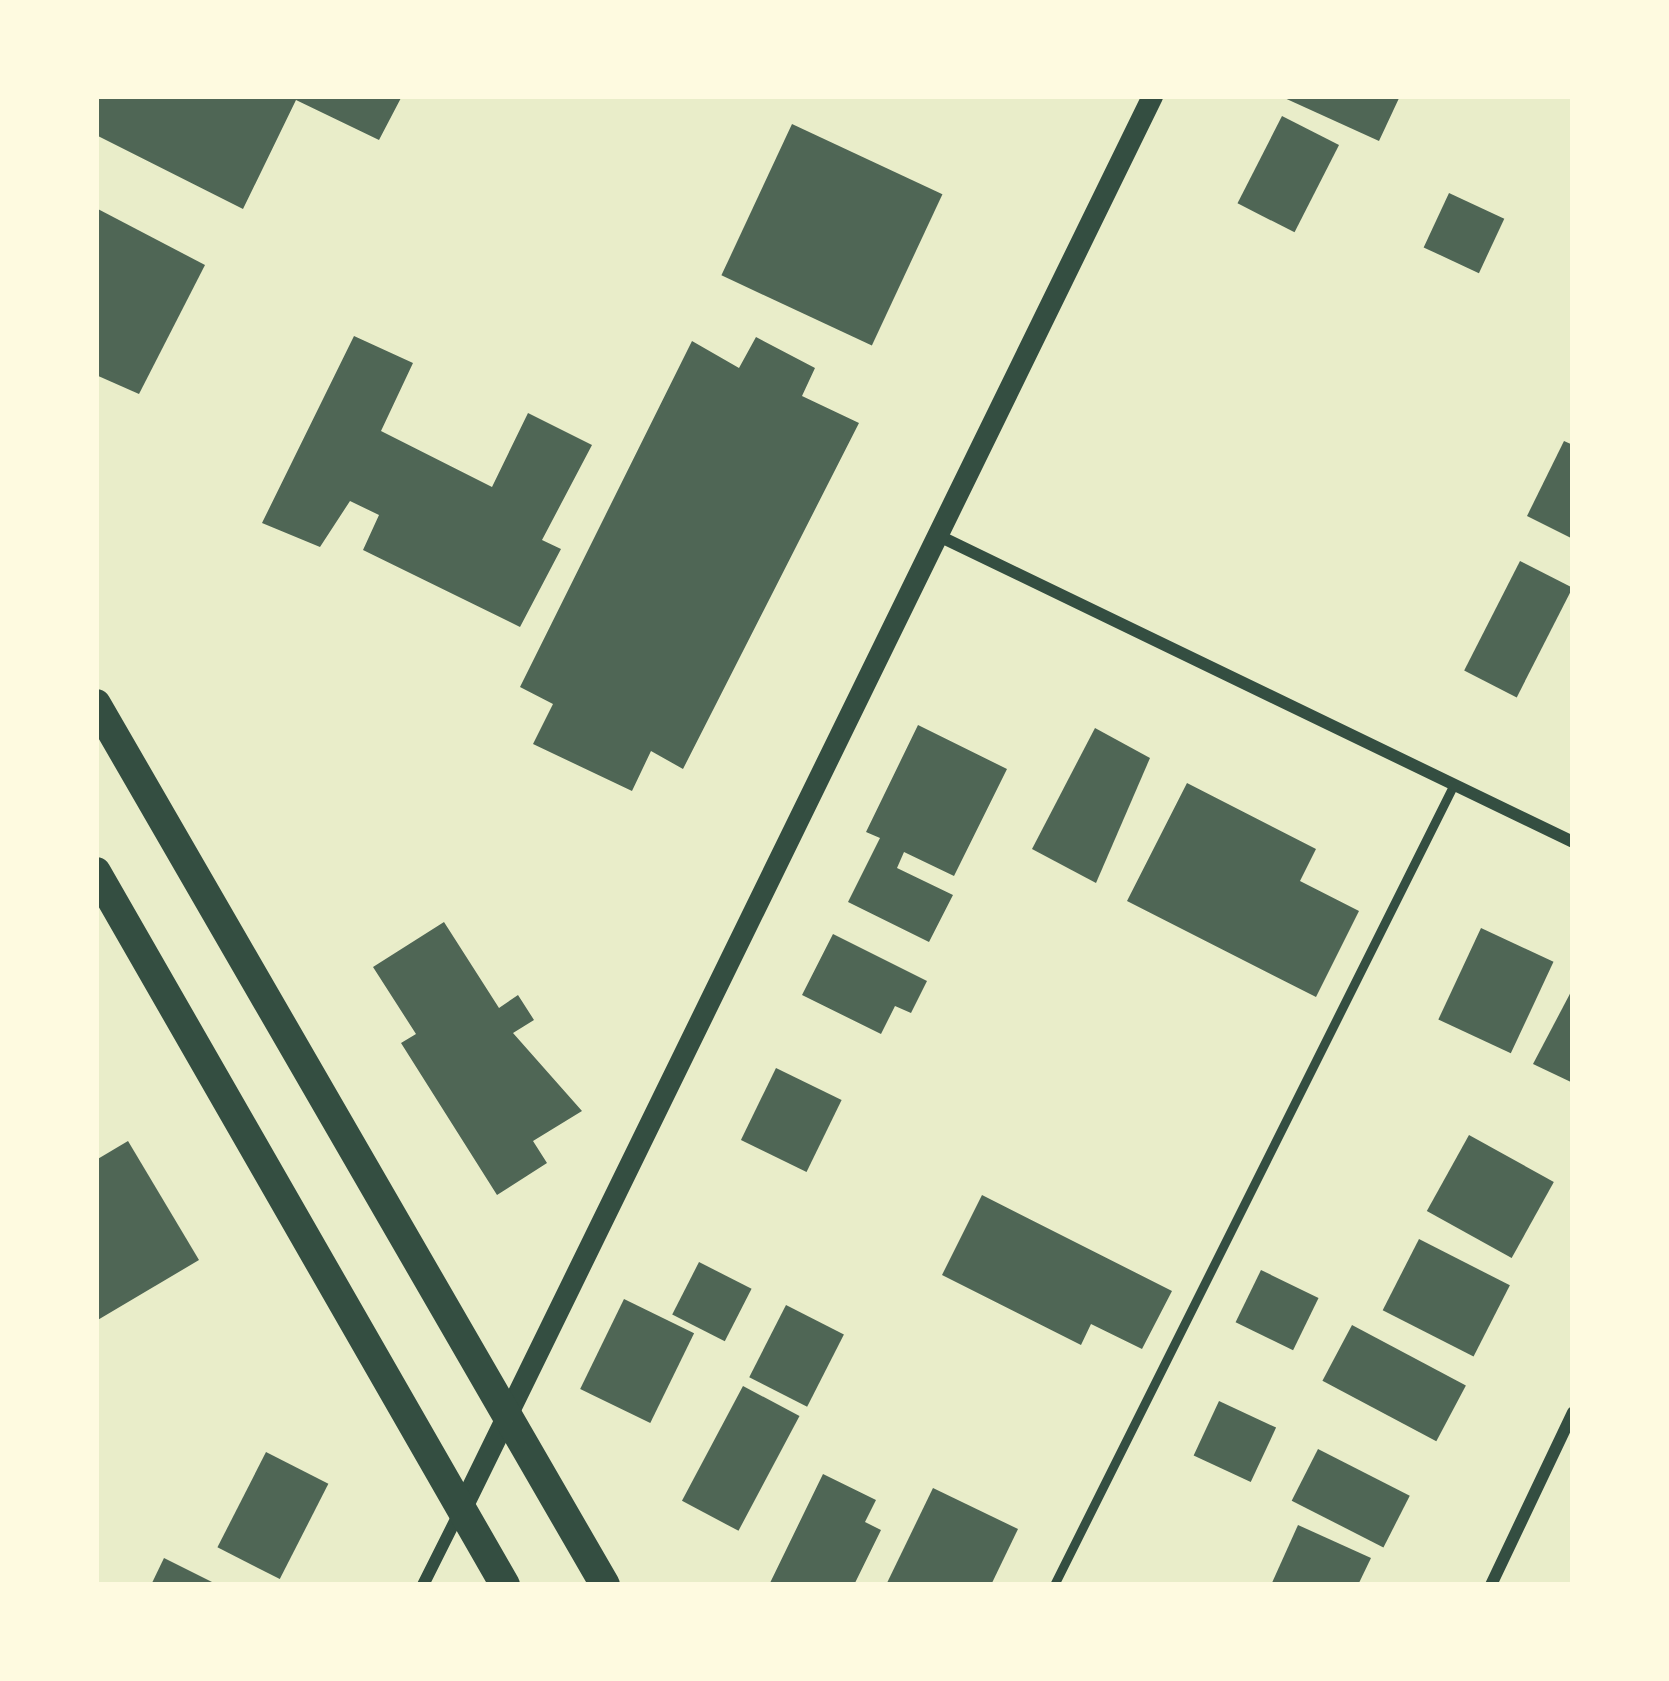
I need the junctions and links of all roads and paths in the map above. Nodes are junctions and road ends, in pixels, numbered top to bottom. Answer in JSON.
{"nodes":[{"id":1,"x":1152,"y":96,"type":"edge"},
{"id":2,"x":937,"y":535,"type":"junction"},
{"id":3,"x":96,"y":704,"type":"edge"},
{"id":4,"x":1454,"y":784,"type":"junction"},
{"id":5,"x":1573,"y":842,"type":"edge"},
{"id":6,"x":96,"y":872,"type":"edge"},
{"id":7,"x":1573,"y":1412,"type":"edge"},
{"id":8,"x":506,"y":1413,"type":"junction"},
{"id":9,"x":460,"y":1509,"type":"junction"},
{"id":10,"x":423,"y":1585,"type":"edge"},
{"id":11,"x":505,"y":1585,"type":"edge"},
{"id":12,"x":605,"y":1585,"type":"edge"},
{"id":13,"x":1054,"y":1585,"type":"edge"},
{"id":14,"x":1491,"y":1585,"type":"edge"}],
"edges":[{"from":1,"to":2,"type":"street"},
{"from":2,"to":4,"type":"street"},
{"from":2,"to":8,"type":"street"},
{"from":3,"to":8,"type":"main road"},
{"from":4,"to":5,"type":"street"},
{"from":4,"to":13,"type":"lane"},
{"from":6,"to":9,"type":"main road"},
{"from":7,"to":14,"type":"street"},
{"from":8,"to":9,"type":"street"},
{"from":8,"to":12,"type":"main road"},
{"from":9,"to":10,"type":"street"},
{"from":9,"to":11,"type":"main road"}]}
